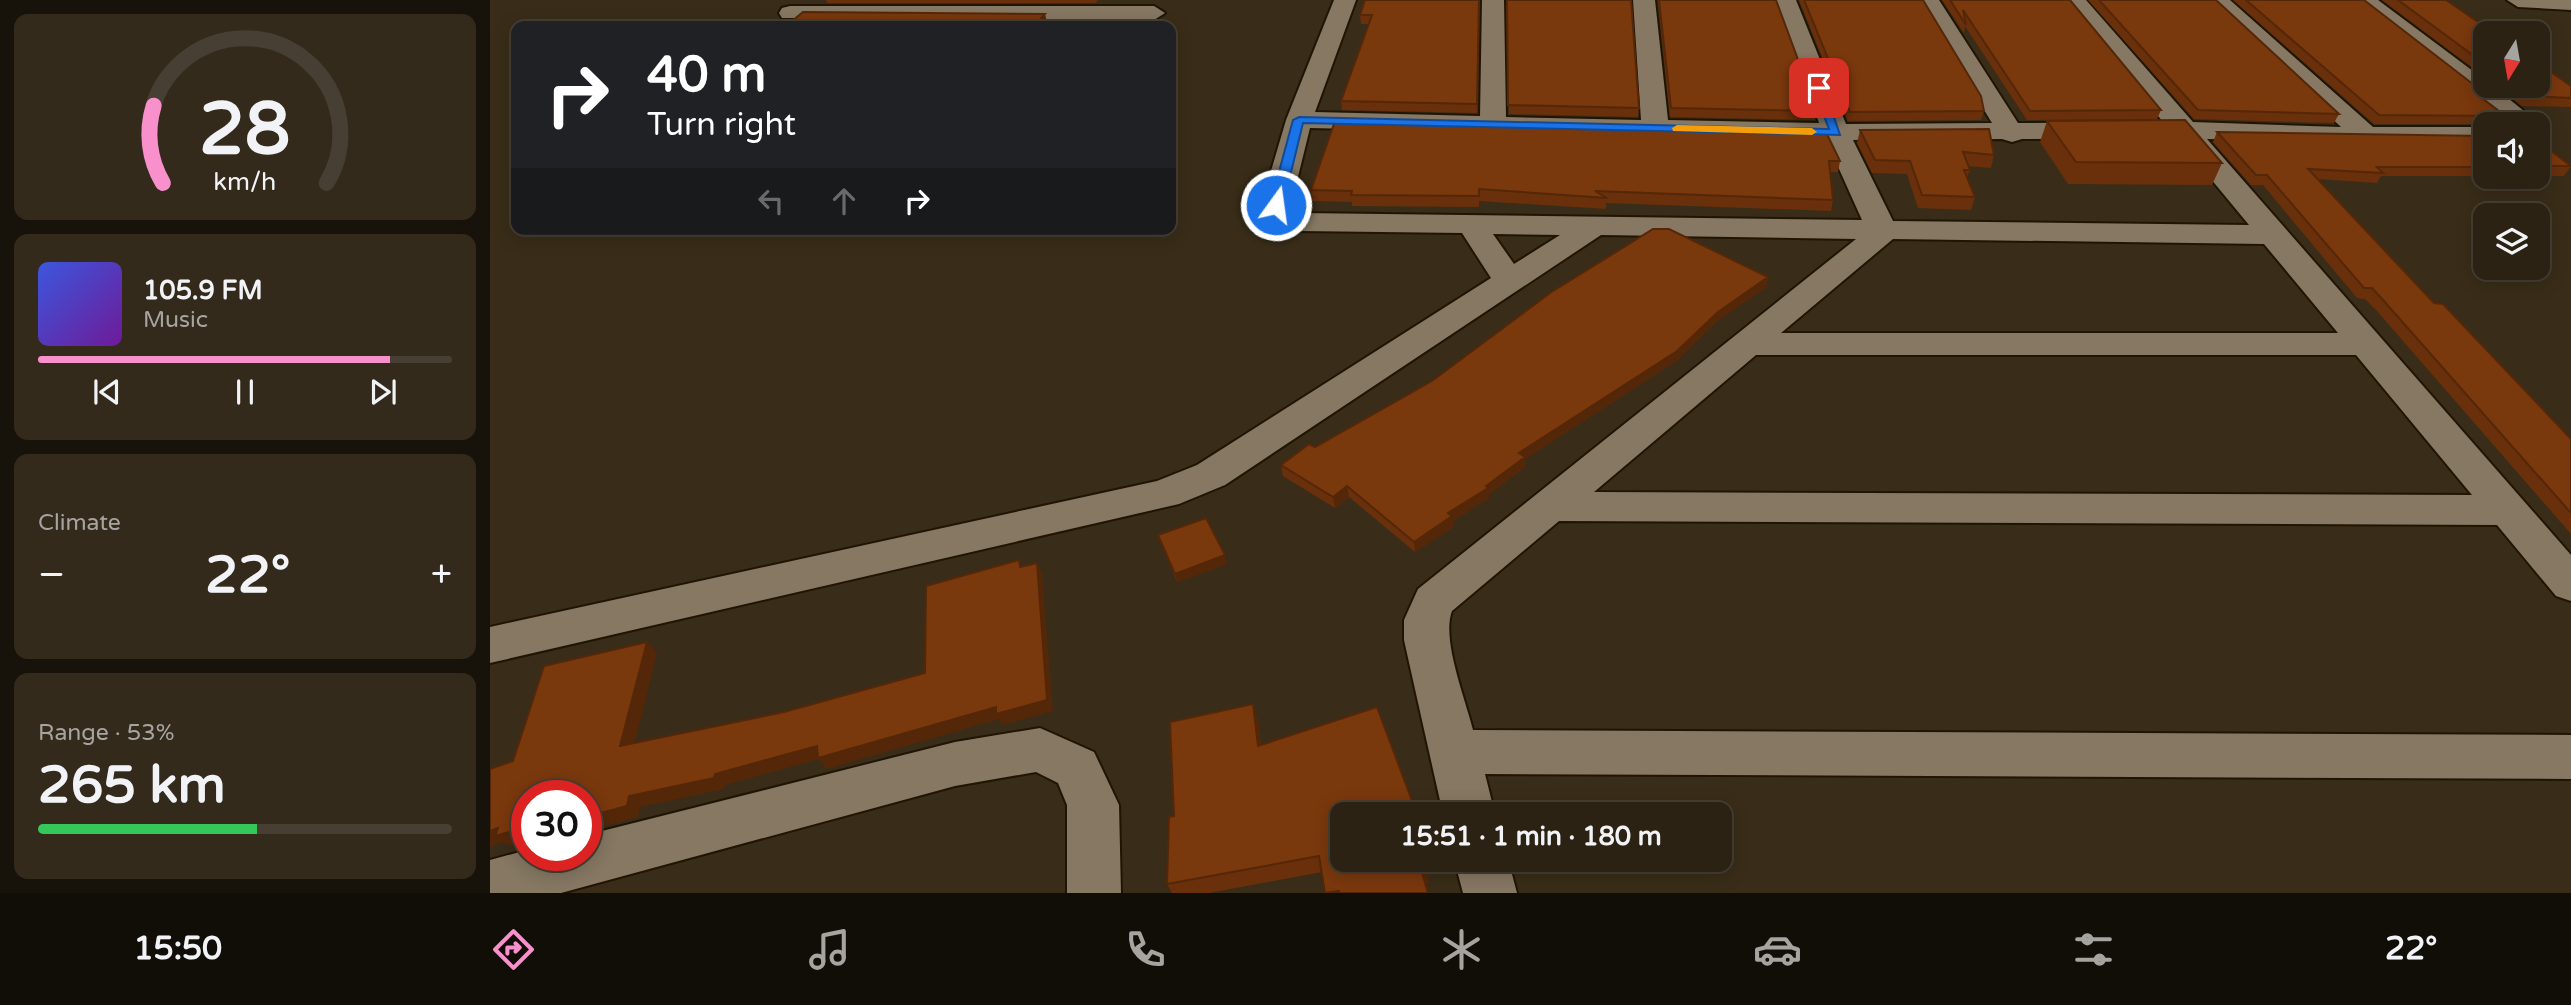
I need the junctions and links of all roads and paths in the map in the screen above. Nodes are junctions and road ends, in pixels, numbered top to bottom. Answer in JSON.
{"nodes":[{"id":1,"x":810,"y":0,"type":"edge"},
{"id":2,"x":1345,"y":0,"type":"edge"},
{"id":3,"x":1493,"y":0,"type":"edge"},
{"id":4,"x":1644,"y":0,"type":"edge"},
{"id":5,"x":1785,"y":0,"type":"edge"},
{"id":6,"x":1928,"y":0,"type":"edge"},
{"id":7,"x":2074,"y":0,"type":"edge"},
{"id":8,"x":2217,"y":0,"type":"edge"},
{"id":9,"x":2364,"y":0,"type":"edge"},
{"id":10,"x":2518,"y":0,"type":"edge"},
{"id":11,"x":2571,"y":3,"type":"edge"},
{"id":12,"x":790,"y":13,"type":"junction"},
{"id":13,"x":778,"y":21,"type":"edge"},
{"id":14,"x":1139,"y":21,"type":"edge"},
{"id":15,"x":2511,"y":112,"type":"edge"},
{"id":16,"x":1299,"y":120,"type":"junction"},
{"id":17,"x":1493,"y":123,"type":"junction"},
{"id":18,"x":1655,"y":128,"type":"junction"},
{"id":19,"x":2185,"y":130,"type":"junction"},
{"id":20,"x":1836,"y":132,"type":"junction"},
{"id":21,"x":2012,"y":134,"type":"junction"},
{"id":22,"x":2366,"y":135,"type":"junction"},
{"id":23,"x":2473,"y":135,"type":"edge"},
{"id":24,"x":1470,"y":223,"type":"junction"},
{"id":25,"x":1593,"y":227,"type":"junction"},
{"id":26,"x":1883,"y":232,"type":"junction"},
{"id":27,"x":2274,"y":235,"type":"junction"},
{"id":28,"x":1510,"y":282,"type":"junction"},
{"id":29,"x":1746,"y":344,"type":"junction"},
{"id":30,"x":2367,"y":344,"type":"junction"},
{"id":31,"x":1550,"y":506,"type":"junction"},
{"id":32,"x":2508,"y":510,"type":"junction"},
{"id":33,"x":2571,"y":584,"type":"edge"},
{"id":34,"x":490,"y":645,"type":"edge"},
{"id":35,"x":1453,"y":752,"type":"junction"},
{"id":36,"x":2571,"y":757,"type":"edge"},
{"id":37,"x":1466,"y":802,"type":"edge"},
{"id":38,"x":1484,"y":872,"type":"edge"},
{"id":39,"x":490,"y":886,"type":"edge"},
{"id":40,"x":1094,"y":893,"type":"edge"},
{"id":41,"x":1490,"y":893,"type":"edge"}],
"edges":[{"from":1,"to":12,"type":"street"},
{"from":2,"to":16,"type":"street"},
{"from":3,"to":17,"type":"street"},
{"from":4,"to":18,"type":"street"},
{"from":5,"to":20,"type":"street"},
{"from":6,"to":21,"type":"street"},
{"from":7,"to":19,"type":"street"},
{"from":8,"to":22,"type":"street"},
{"from":9,"to":15,"type":"street"},
{"from":10,"to":11,"type":"street"},
{"from":12,"to":13,"type":"street"},
{"from":12,"to":14,"type":"street"},
{"from":16,"to":17,"type":"street"},
{"from":16,"to":24,"type":"street"},
{"from":17,"to":18,"type":"street"},
{"from":18,"to":20,"type":"street"},
{"from":19,"to":21,"type":"street"},
{"from":19,"to":22,"type":"street"},
{"from":19,"to":27,"type":"street"},
{"from":20,"to":21,"type":"street"},
{"from":20,"to":26,"type":"street"},
{"from":22,"to":23,"type":"street"},
{"from":24,"to":25,"type":"street"},
{"from":24,"to":28,"type":"street"},
{"from":25,"to":26,"type":"street"},
{"from":25,"to":28,"type":"street"},
{"from":26,"to":27,"type":"street"},
{"from":26,"to":29,"type":"street"},
{"from":27,"to":30,"type":"street"},
{"from":28,"to":34,"type":"street"},
{"from":29,"to":30,"type":"street"},
{"from":29,"to":31,"type":"street"},
{"from":30,"to":32,"type":"street"},
{"from":31,"to":32,"type":"street"},
{"from":31,"to":35,"type":"street"},
{"from":32,"to":33,"type":"street"},
{"from":35,"to":36,"type":"street"},
{"from":35,"to":37,"type":"street"},
{"from":38,"to":41,"type":"street"},
{"from":39,"to":40,"type":"street"}]}
